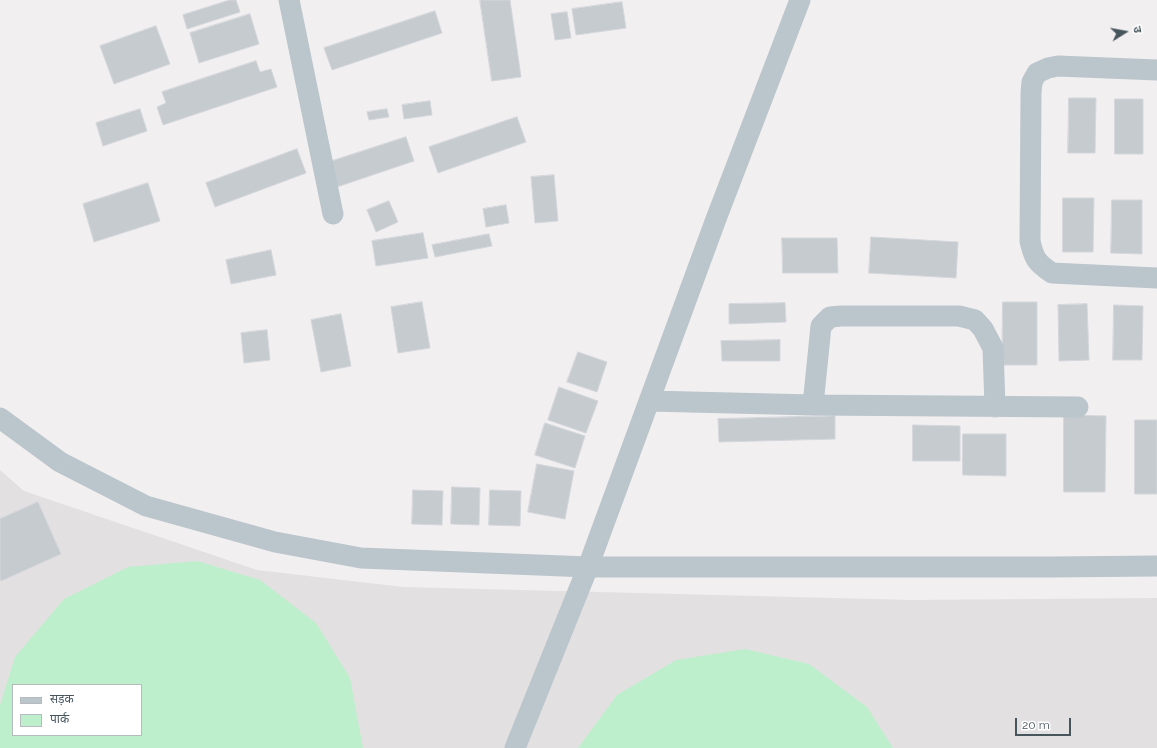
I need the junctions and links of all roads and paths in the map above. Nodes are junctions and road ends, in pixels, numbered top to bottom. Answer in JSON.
{"nodes":[{"id":1,"x":289,"y":0,"type":"edge"},
{"id":2,"x":800,"y":0,"type":"edge"},
{"id":3,"x":1157,"y":70,"type":"edge"},
{"id":4,"x":333,"y":214,"type":"dead end"},
{"id":5,"x":1157,"y":278,"type":"edge"},
{"id":6,"x":649,"y":401,"type":"junction"},
{"id":7,"x":813,"y":405,"type":"junction"},
{"id":8,"x":995,"y":407,"type":"junction"},
{"id":9,"x":1078,"y":407,"type":"dead end"},
{"id":10,"x":0,"y":418,"type":"edge"},
{"id":11,"x":1157,"y":566,"type":"edge"},
{"id":12,"x":588,"y":567,"type":"junction"},
{"id":13,"x":515,"y":748,"type":"edge"}],
"edges":[{"from":1,"to":4,"type":"street"},
{"from":2,"to":6,"type":"street"},
{"from":3,"to":5,"type":"street"},
{"from":6,"to":7,"type":"street"},
{"from":6,"to":12,"type":"street"},
{"from":7,"to":8,"type":"street"},
{"from":7,"to":8,"type":"street"},
{"from":8,"to":9,"type":"street"},
{"from":10,"to":12,"type":"street"},
{"from":11,"to":12,"type":"street"},
{"from":12,"to":13,"type":"street"}]}
